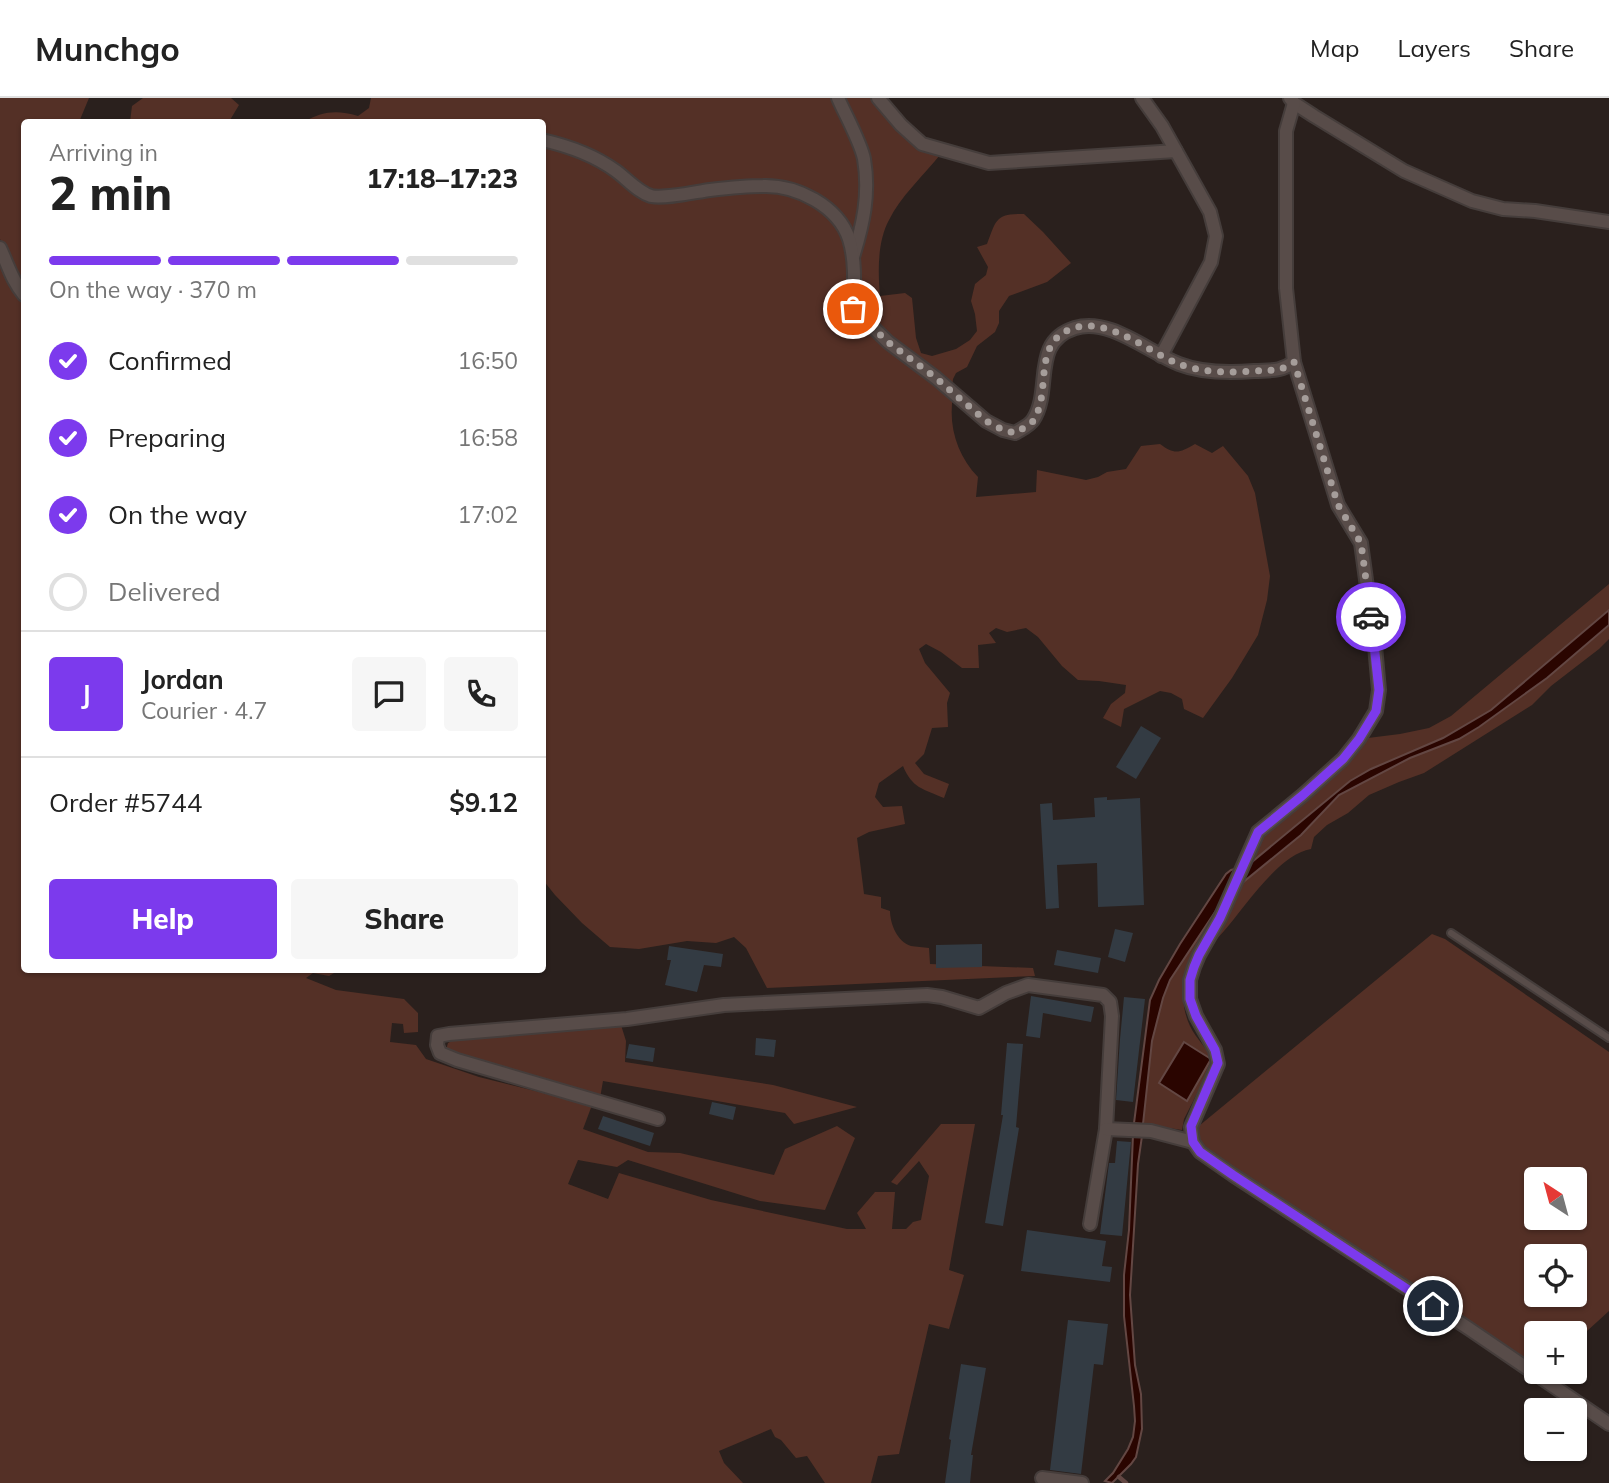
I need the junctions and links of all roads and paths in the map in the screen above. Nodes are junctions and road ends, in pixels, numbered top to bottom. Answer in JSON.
{"nodes":[{"id":1,"x":838,"y":98,"type":"edge"},
{"id":2,"x":878,"y":98,"type":"edge"},
{"id":3,"x":1142,"y":98,"type":"edge"},
{"id":4,"x":1292,"y":100,"type":"edge"},
{"id":5,"x":546,"y":141,"type":"edge"},
{"id":6,"x":1176,"y":151,"type":"junction"},
{"id":7,"x":1609,"y":222,"type":"edge"},
{"id":8,"x":0,"y":247,"type":"edge"},
{"id":9,"x":853,"y":258,"type":"junction"},
{"id":10,"x":21,"y":291,"type":"edge"},
{"id":11,"x":1161,"y":356,"type":"junction"},
{"id":12,"x":1294,"y":362,"type":"junction"},
{"id":13,"x":1451,"y":933,"type":"dead end"},
{"id":14,"x":1609,"y":1038,"type":"edge"},
{"id":15,"x":658,"y":1119,"type":"dead end"},
{"id":16,"x":1106,"y":1129,"type":"junction"},
{"id":17,"x":1193,"y":1142,"type":"junction"},
{"id":18,"x":1090,"y":1224,"type":"dead end"},
{"id":19,"x":1609,"y":1424,"type":"edge"},
{"id":20,"x":1042,"y":1478,"type":"dead end"},
{"id":21,"x":1082,"y":1483,"type":"edge"}],
"edges":[{"from":1,"to":9,"type":"street"},
{"from":2,"to":6,"type":"street"},
{"from":3,"to":6,"type":"street"},
{"from":4,"to":7,"type":"street"},
{"from":4,"to":12,"type":"street"},
{"from":5,"to":9,"type":"street"},
{"from":6,"to":11,"type":"street"},
{"from":8,"to":10,"type":"street"},
{"from":9,"to":11,"type":"street"},
{"from":11,"to":12,"type":"street"},
{"from":12,"to":17,"type":"street"},
{"from":13,"to":14,"type":"lane"},
{"from":15,"to":16,"type":"street"},
{"from":16,"to":17,"type":"street"},
{"from":16,"to":18,"type":"street"},
{"from":17,"to":19,"type":"street"},
{"from":20,"to":21,"type":"street"}]}
